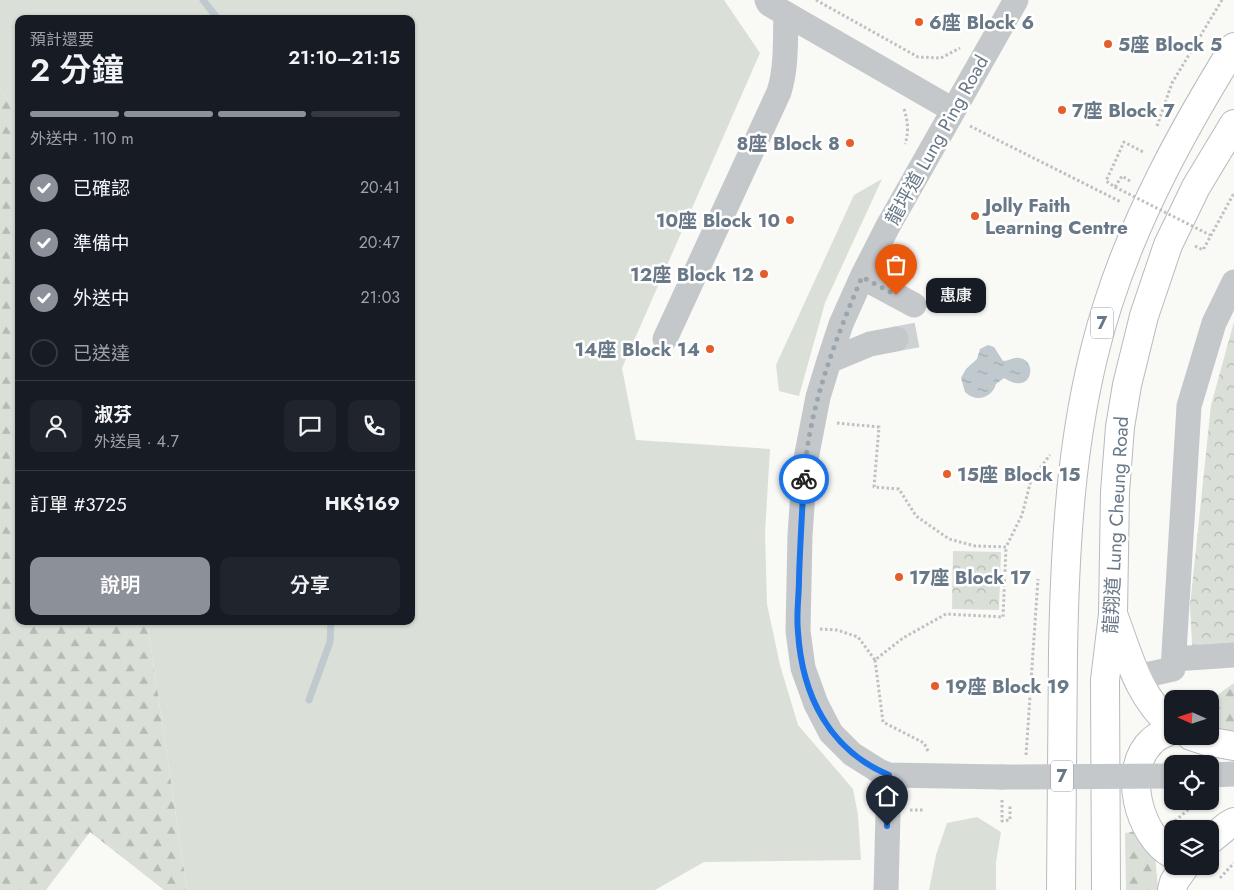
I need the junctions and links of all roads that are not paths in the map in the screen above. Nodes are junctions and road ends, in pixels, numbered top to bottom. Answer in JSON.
{"nodes":[{"id":1,"x":1016,"y":0,"type":"edge"},
{"id":2,"x":777,"y":7,"type":"edge"},
{"id":3,"x":1234,"y":47,"type":"edge"},
{"id":4,"x":959,"y":117,"type":"junction"},
{"id":5,"x":1234,"y":124,"type":"edge"},
{"id":6,"x":862,"y":277,"type":"junction"},
{"id":7,"x":1234,"y":282,"type":"edge"},
{"id":8,"x":914,"y":305,"type":"dead end"},
{"id":9,"x":665,"y":339,"type":"dead end"},
{"id":10,"x":896,"y":339,"type":"tunnel mouth"},
{"id":11,"x":829,"y":361,"type":"junction"},
{"id":12,"x":1113,"y":614,"type":"junction"},
{"id":13,"x":1234,"y":655,"type":"edge"},
{"id":14,"x":1174,"y":659,"type":"junction"},
{"id":15,"x":1137,"y":677,"type":"junction"},
{"id":16,"x":1164,"y":719,"type":"edge"},
{"id":17,"x":1164,"y":734,"type":"edge"},
{"id":18,"x":1219,"y":743,"type":"edge"},
{"id":19,"x":1234,"y":746,"type":"edge"},
{"id":20,"x":1219,"y":774,"type":"edge"},
{"id":21,"x":1234,"y":774,"type":"edge"},
{"id":22,"x":889,"y":775,"type":"junction"},
{"id":23,"x":1164,"y":776,"type":"edge"},
{"id":24,"x":1234,"y":822,"type":"edge"},
{"id":25,"x":1219,"y":833,"type":"edge"},
{"id":26,"x":1164,"y":849,"type":"edge"},
{"id":27,"x":1179,"y":875,"type":"edge"},
{"id":28,"x":886,"y":890,"type":"edge"},
{"id":29,"x":1061,"y":890,"type":"edge"},
{"id":30,"x":1106,"y":890,"type":"edge"},
{"id":31,"x":1172,"y":890,"type":"edge"}],
"edges":[{"from":1,"to":4,"type":"street","name":"龍坪道 Lung Ping Road"},
{"from":2,"to":4,"type":"street"},
{"from":2,"to":9,"type":"street"},
{"from":3,"to":29,"type":"main road","number":"7"},
{"from":4,"to":6,"type":"street","name":"龍坪道 Lung Ping Road"},
{"from":5,"to":12,"type":"main road","name":"龍翔道 Lung Cheung Road","number":"7"},
{"from":6,"to":8,"type":"street"},
{"from":6,"to":11,"type":"street","name":"龍坪道 Lung Ping Road"},
{"from":7,"to":14,"type":"street"},
{"from":10,"to":11,"type":"street"},
{"from":11,"to":22,"type":"street","name":"龍坪道 Lung Ping Road"},
{"from":12,"to":15,"type":"main road"},
{"from":12,"to":30,"type":"main road","name":"龍翔道 Lung Cheung Road","number":"7"},
{"from":13,"to":14,"type":"street"},
{"from":14,"to":15,"type":"street"},
{"from":15,"to":16,"type":"main road"},
{"from":17,"to":26,"type":"main road"},
{"from":18,"to":19,"type":"main road"},
{"from":20,"to":21,"type":"street"},
{"from":22,"to":23,"type":"street","bridge":true},
{"from":22,"to":28,"type":"street"},
{"from":24,"to":25,"type":"main road"},
{"from":27,"to":31,"type":"main road"}]}
